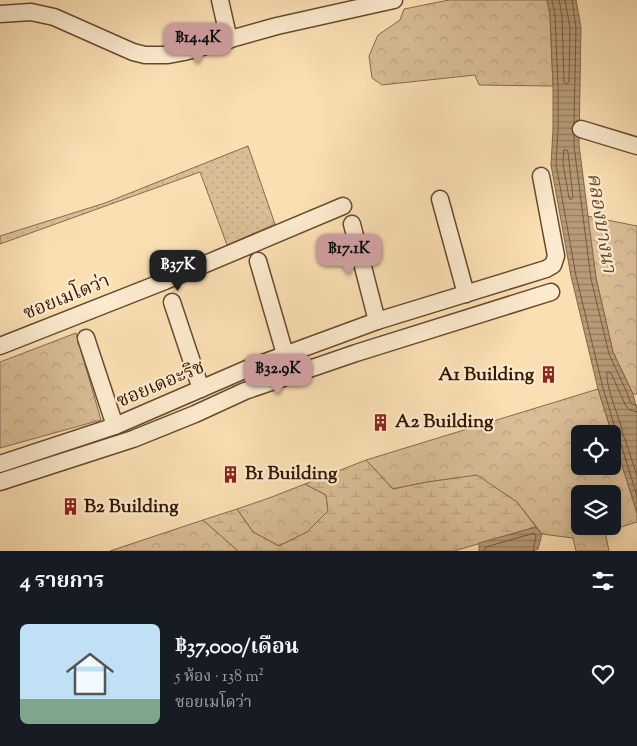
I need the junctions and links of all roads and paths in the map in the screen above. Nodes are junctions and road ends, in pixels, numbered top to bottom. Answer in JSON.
{"nodes":[{"id":1,"x":220,"y":0,"type":"edge"},
{"id":2,"x":394,"y":0,"type":"edge"},
{"id":3,"x":345,"y":5,"type":"edge"},
{"id":4,"x":0,"y":14,"type":"edge"},
{"id":5,"x":229,"y":40,"type":"junction"},
{"id":6,"x":581,"y":129,"type":"dead end"},
{"id":7,"x":637,"y":146,"type":"edge"},
{"id":8,"x":541,"y":176,"type":"dead end"},
{"id":9,"x":440,"y":198,"type":"dead end"},
{"id":10,"x":343,"y":206,"type":"dead end"},
{"id":11,"x":352,"y":224,"type":"dead end"},
{"id":12,"x":258,"y":261,"type":"dead end"},
{"id":13,"x":551,"y":292,"type":"dead end"},
{"id":14,"x":466,"y":294,"type":"junction"},
{"id":15,"x":172,"y":302,"type":"dead end"},
{"id":16,"x":377,"y":321,"type":"junction"},
{"id":17,"x":86,"y":338,"type":"dead end"},
{"id":18,"x":0,"y":346,"type":"edge"},
{"id":19,"x":285,"y":354,"type":"junction"},
{"id":20,"x":201,"y":390,"type":"junction"},
{"id":21,"x":115,"y":426,"type":"junction"},
{"id":22,"x":0,"y":464,"type":"edge"},
{"id":23,"x":0,"y":482,"type":"edge"}],
"edges":[{"from":1,"to":5,"type":"street"},
{"from":2,"to":3,"type":"street"},
{"from":3,"to":5,"type":"street"},
{"from":4,"to":5,"type":"street"},
{"from":6,"to":7,"type":"street"},
{"from":8,"to":14,"type":"street","name":"ซอยเดอะริช"},
{"from":9,"to":14,"type":"street"},
{"from":10,"to":18,"type":"street","name":"ซอยเมโดว่า"},
{"from":11,"to":16,"type":"street"},
{"from":12,"to":19,"type":"street"},
{"from":13,"to":23,"type":"street"},
{"from":14,"to":16,"type":"street","name":"ซอยเดอะริช"},
{"from":15,"to":20,"type":"street"},
{"from":16,"to":19,"type":"street","name":"ซอยเดอะริช"},
{"from":17,"to":21,"type":"street"},
{"from":19,"to":20,"type":"street","name":"ซอยเดอะริช"},
{"from":20,"to":21,"type":"street","name":"ซอยเดอะริช"},
{"from":21,"to":22,"type":"street","name":"ซอยเดอะริช"}]}
